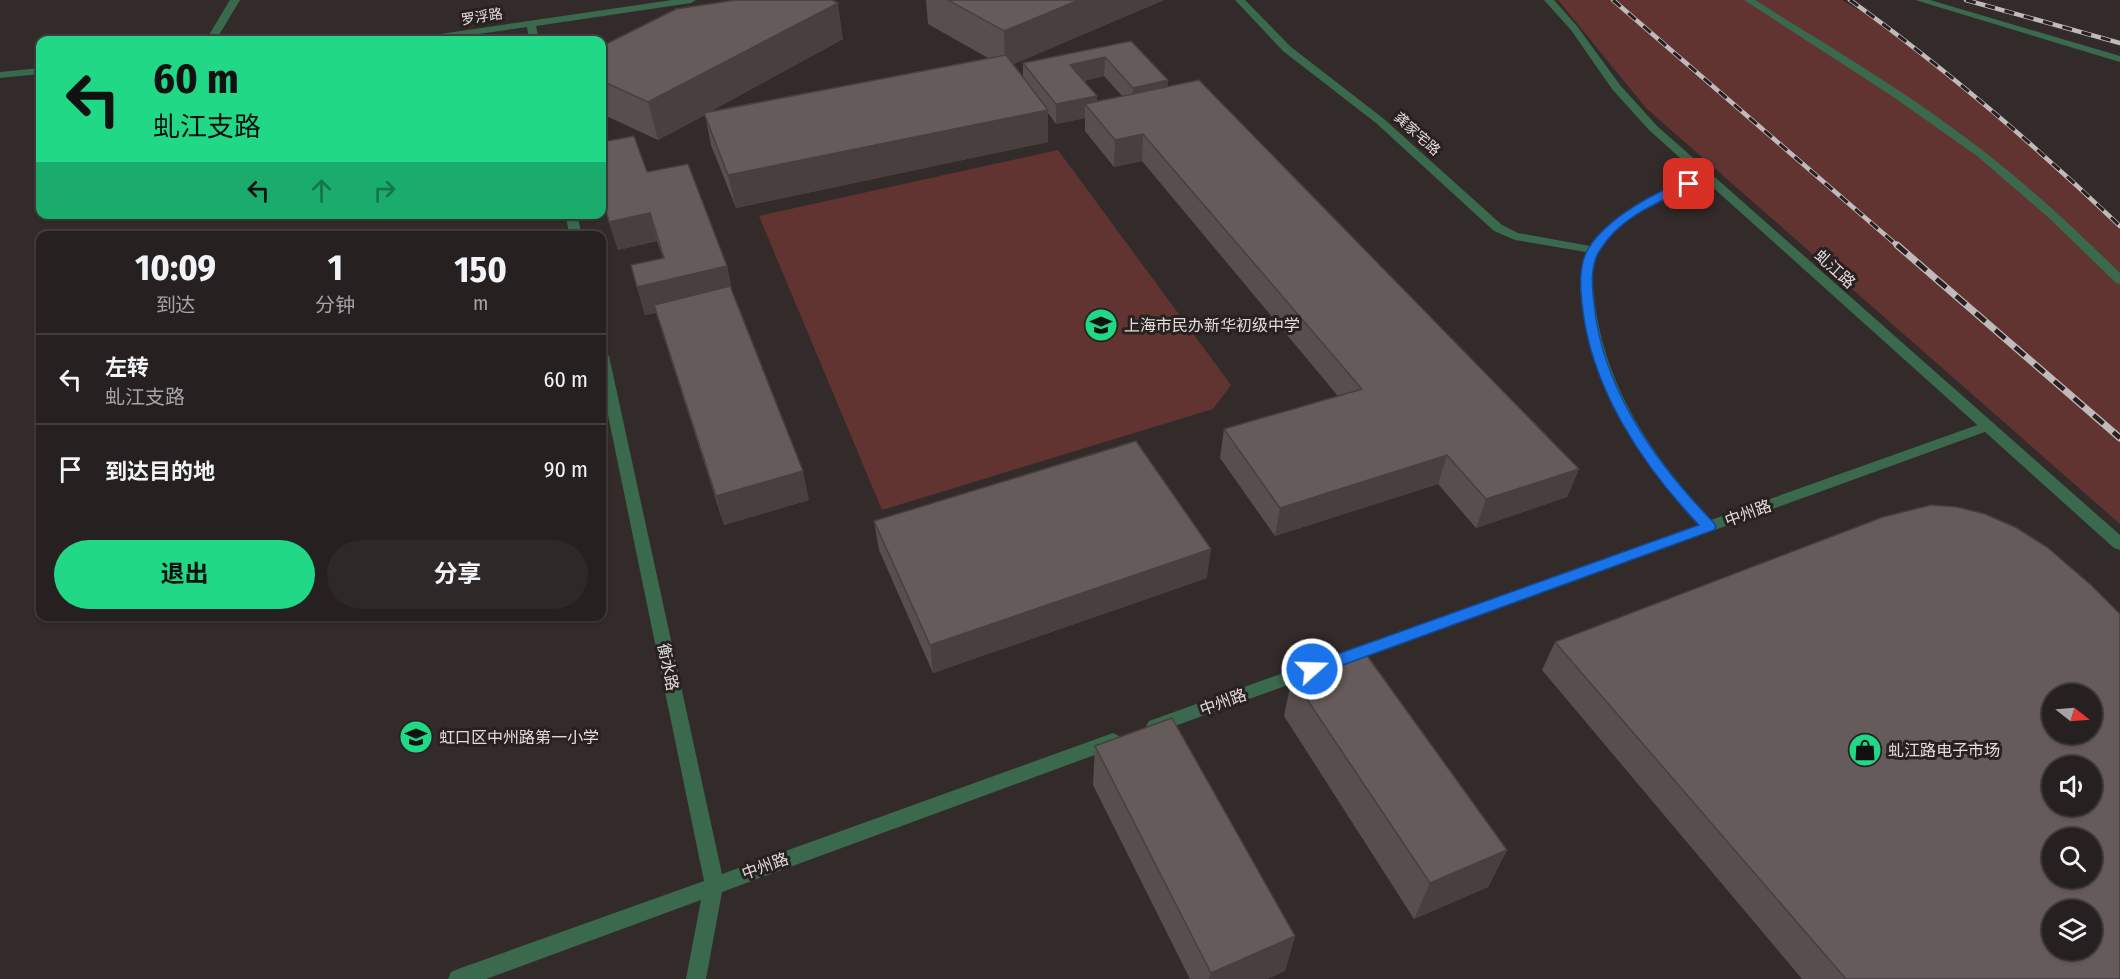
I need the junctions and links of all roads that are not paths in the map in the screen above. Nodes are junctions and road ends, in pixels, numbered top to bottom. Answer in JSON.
{"nodes":[{"id":1,"x":235,"y":0,"type":"edge"},
{"id":2,"x":691,"y":0,"type":"edge"},
{"id":3,"x":1240,"y":0,"type":"edge"},
{"id":4,"x":1549,"y":0,"type":"edge"},
{"id":5,"x":1749,"y":0,"type":"edge"},
{"id":6,"x":1920,"y":0,"type":"edge"},
{"id":7,"x":531,"y":24,"type":"junction"},
{"id":8,"x":213,"y":36,"type":"edge"},
{"id":9,"x":448,"y":36,"type":"edge"},
{"id":10,"x":533,"y":36,"type":"edge"},
{"id":11,"x":2120,"y":59,"type":"edge"},
{"id":12,"x":36,"y":71,"type":"edge"},
{"id":13,"x":0,"y":75,"type":"edge"},
{"id":14,"x":1707,"y":177,"type":"junction"},
{"id":15,"x":1594,"y":250,"type":"junction"},
{"id":16,"x":2120,"y":280,"type":"edge"},
{"id":17,"x":606,"y":375,"type":"edge"},
{"id":18,"x":1988,"y":426,"type":"junction"},
{"id":19,"x":1709,"y":526,"type":"junction"},
{"id":20,"x":2120,"y":544,"type":"edge"},
{"id":21,"x":714,"y":884,"type":"junction"},
{"id":22,"x":458,"y":979,"type":"edge"},
{"id":23,"x":696,"y":979,"type":"edge"}],
"edges":[{"from":1,"to":8,"type":"street"},
{"from":2,"to":7,"type":"street","name":"罗浮路"},
{"from":3,"to":15,"type":"street","name":"龚家宅路"},
{"from":4,"to":14,"type":"street","name":"虬江路"},
{"from":5,"to":16,"type":"street"},
{"from":6,"to":11,"type":"street"},
{"from":7,"to":9,"type":"street","name":"罗浮路"},
{"from":7,"to":10,"type":"street"},
{"from":12,"to":13,"type":"street"},
{"from":14,"to":15,"type":"street"},
{"from":14,"to":18,"type":"street","name":"虬江路"},
{"from":15,"to":19,"type":"street"},
{"from":17,"to":21,"type":"street","name":"衡水路"},
{"from":18,"to":19,"type":"street","name":"中州路"},
{"from":18,"to":20,"type":"street","name":"虬江路"},
{"from":19,"to":21,"type":"street","name":"中州路"},
{"from":21,"to":22,"type":"street","name":"中州路"},
{"from":21,"to":23,"type":"street","name":"衡水路"}]}
